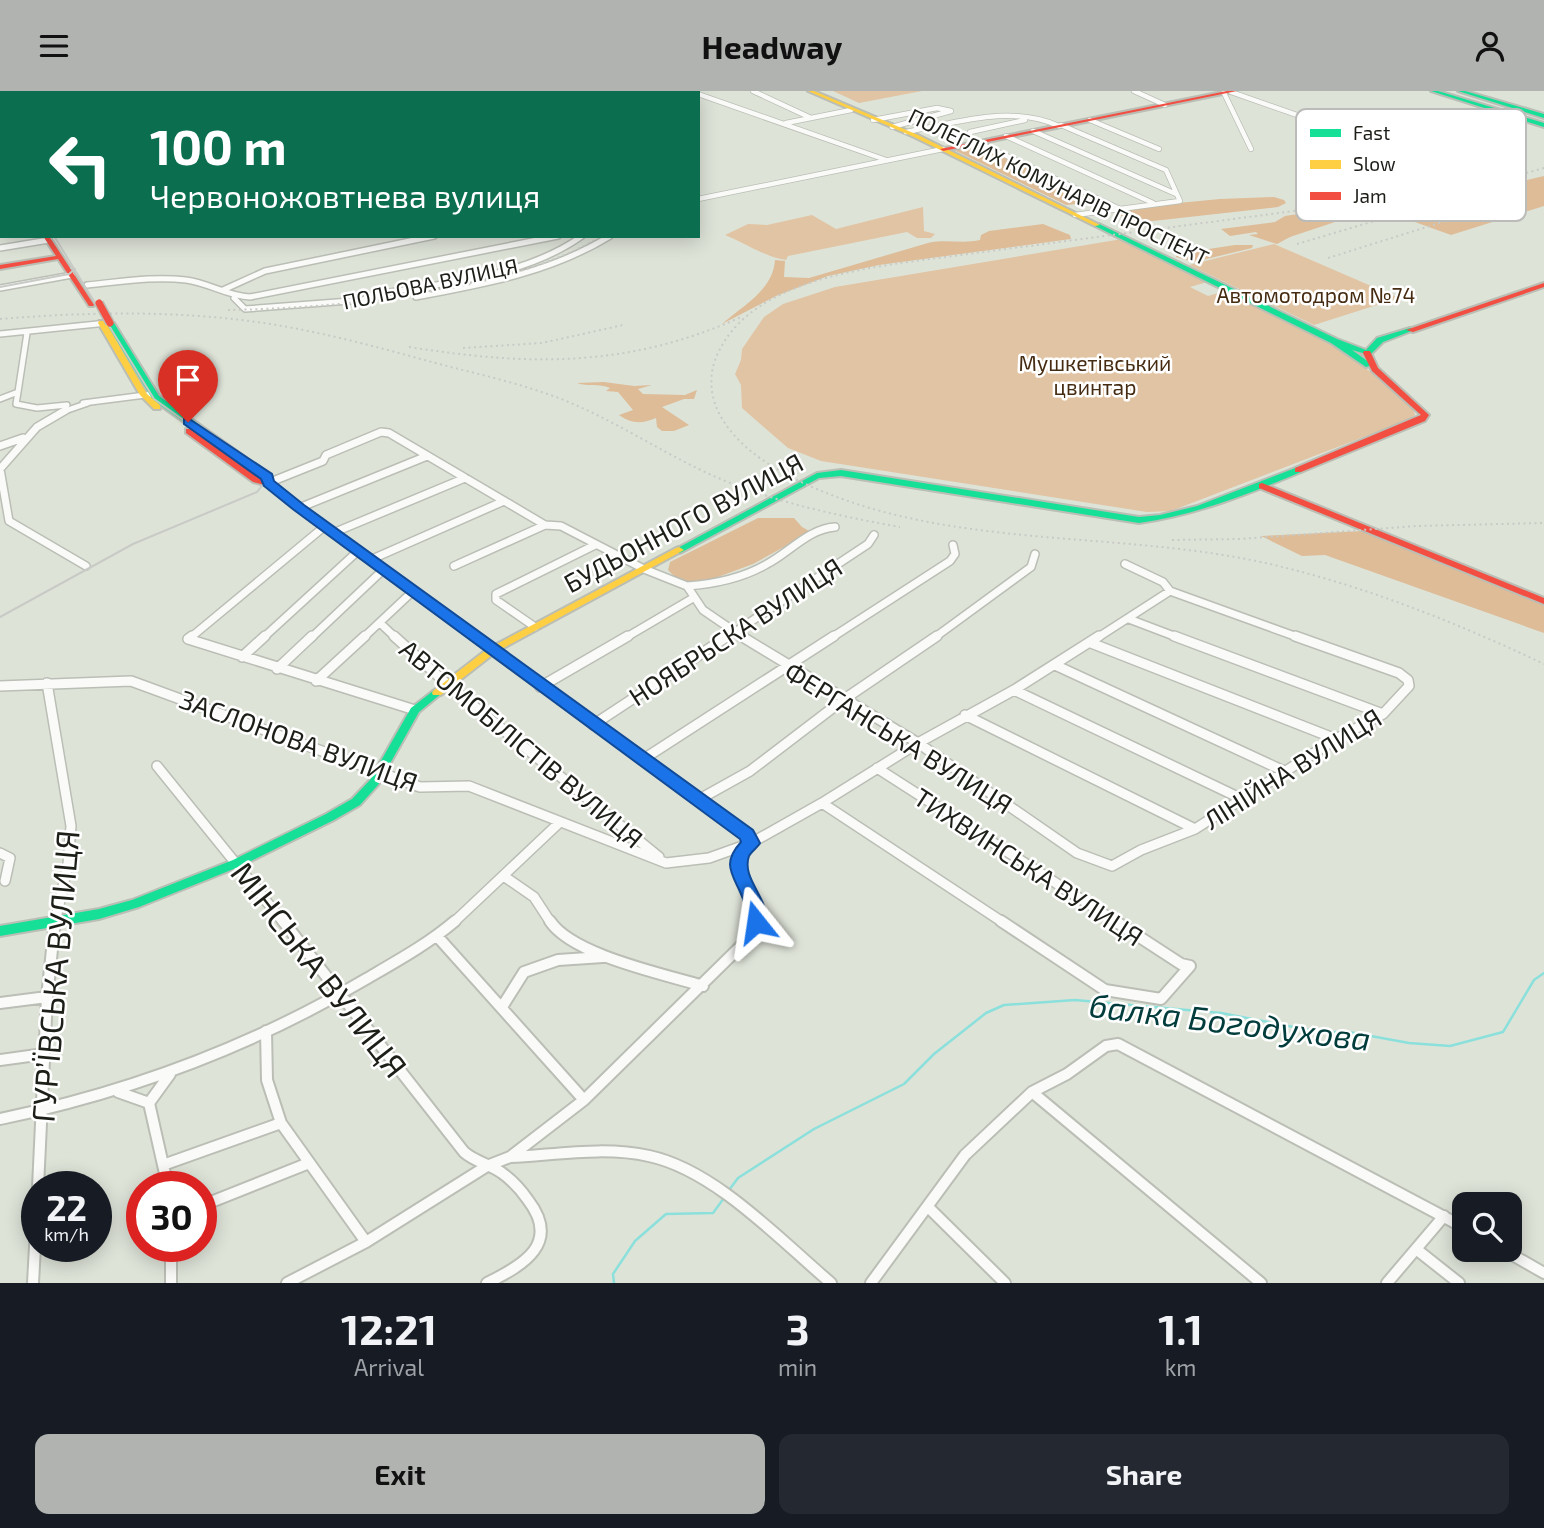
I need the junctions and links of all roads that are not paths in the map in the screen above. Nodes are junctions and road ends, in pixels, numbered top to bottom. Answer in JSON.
{"nodes":[{"id":1,"x":753,"y":91,"type":"edge"},
{"id":2,"x":810,"y":91,"type":"edge"},
{"id":3,"x":1134,"y":91,"type":"edge"},
{"id":4,"x":1433,"y":91,"type":"edge"},
{"id":5,"x":1456,"y":91,"type":"edge"},
{"id":6,"x":1230,"y":92,"type":"edge"},
{"id":7,"x":700,"y":95,"type":"edge"},
{"id":8,"x":1165,"y":105,"type":"junction"},
{"id":9,"x":1497,"y":109,"type":"edge"},
{"id":10,"x":1511,"y":109,"type":"edge"},
{"id":11,"x":1513,"y":109,"type":"edge"},
{"id":12,"x":851,"y":110,"type":"junction"},
{"id":13,"x":1526,"y":113,"type":"edge"},
{"id":14,"x":1526,"y":114,"type":"edge"},
{"id":15,"x":1296,"y":115,"type":"edge"},
{"id":16,"x":1526,"y":116,"type":"edge"},
{"id":17,"x":811,"y":118,"type":"junction"},
{"id":18,"x":1032,"y":118,"type":"junction"},
{"id":19,"x":873,"y":120,"type":"junction"},
{"id":20,"x":1090,"y":120,"type":"junction"},
{"id":21,"x":1544,"y":120,"type":"edge"},
{"id":22,"x":786,"y":123,"type":"junction"},
{"id":23,"x":1060,"y":126,"type":"junction"},
{"id":24,"x":892,"y":128,"type":"junction"},
{"id":25,"x":1033,"y":131,"type":"junction"},
{"id":26,"x":906,"y":132,"type":"junction"},
{"id":27,"x":1006,"y":136,"type":"junction"},
{"id":28,"x":974,"y":137,"type":"junction"},
{"id":29,"x":943,"y":149,"type":"junction"},
{"id":30,"x":1159,"y":149,"type":"dead end"},
{"id":31,"x":1251,"y":149,"type":"dead end"},
{"id":32,"x":889,"y":161,"type":"junction"},
{"id":33,"x":1176,"y":194,"type":"junction"},
{"id":34,"x":700,"y":199,"type":"edge"},
{"id":35,"x":1156,"y":204,"type":"junction"},
{"id":36,"x":1120,"y":209,"type":"junction"},
{"id":37,"x":1075,"y":215,"type":"junction"},
{"id":38,"x":48,"y":238,"type":"edge"},
{"id":39,"x":424,"y":238,"type":"edge"},
{"id":40,"x":548,"y":238,"type":"edge"},
{"id":41,"x":580,"y":238,"type":"edge"},
{"id":42,"x":607,"y":238,"type":"edge"},
{"id":43,"x":0,"y":248,"type":"edge"},
{"id":44,"x":60,"y":257,"type":"junction"},
{"id":45,"x":0,"y":267,"type":"edge"},
{"id":46,"x":71,"y":274,"type":"junction"},
{"id":47,"x":83,"y":285,"type":"junction"},
{"id":48,"x":1544,"y":285,"type":"edge"},
{"id":49,"x":0,"y":286,"type":"edge"},
{"id":50,"x":223,"y":291,"type":"junction"},
{"id":51,"x":416,"y":297,"type":"dead end"},
{"id":52,"x":234,"y":298,"type":"junction"},
{"id":53,"x":106,"y":323,"type":"junction"},
{"id":54,"x":27,"y":333,"type":"junction"},
{"id":55,"x":0,"y":334,"type":"edge"},
{"id":56,"x":1380,"y":340,"type":"junction"},
{"id":57,"x":1334,"y":341,"type":"junction"},
{"id":58,"x":1367,"y":353,"type":"junction"},
{"id":59,"x":1375,"y":369,"type":"junction"},
{"id":60,"x":18,"y":392,"type":"junction"},
{"id":61,"x":148,"y":394,"type":"junction"},
{"id":62,"x":0,"y":399,"type":"edge"},
{"id":63,"x":88,"y":403,"type":"junction"},
{"id":64,"x":23,"y":437,"type":"junction"},
{"id":65,"x":0,"y":446,"type":"edge"},
{"id":66,"x":427,"y":456,"type":"junction"},
{"id":67,"x":0,"y":469,"type":"edge"},
{"id":68,"x":465,"y":478,"type":"junction"},
{"id":69,"x":268,"y":483,"type":"junction"},
{"id":70,"x":1262,"y":486,"type":"junction"},
{"id":71,"x":504,"y":501,"type":"junction"},
{"id":72,"x":299,"y":507,"type":"junction"},
{"id":73,"x":545,"y":525,"type":"junction"},
{"id":74,"x":835,"y":527,"type":"dead end"},
{"id":75,"x":329,"y":529,"type":"junction"},
{"id":76,"x":874,"y":535,"type":"dead end"},
{"id":77,"x":595,"y":545,"type":"junction"},
{"id":78,"x":953,"y":545,"type":"dead end"},
{"id":79,"x":358,"y":551,"type":"junction"},
{"id":80,"x":1035,"y":554,"type":"dead end"},
{"id":81,"x":370,"y":560,"type":"junction"},
{"id":82,"x":1125,"y":564,"type":"dead end"},
{"id":83,"x":86,"y":566,"type":"dead end"},
{"id":84,"x":454,"y":566,"type":"dead end"},
{"id":85,"x":644,"y":569,"type":"junction"},
{"id":86,"x":383,"y":570,"type":"junction"},
{"id":87,"x":687,"y":586,"type":"junction"},
{"id":88,"x":1170,"y":591,"type":"junction"},
{"id":89,"x":412,"y":592,"type":"junction"},
{"id":90,"x":693,"y":598,"type":"junction"},
{"id":91,"x":1544,"y":601,"type":"edge"},
{"id":92,"x":1129,"y":619,"type":"junction"},
{"id":93,"x":380,"y":623,"type":"junction"},
{"id":94,"x":535,"y":627,"type":"junction"},
{"id":95,"x":733,"y":631,"type":"junction"},
{"id":96,"x":1091,"y":643,"type":"junction"},
{"id":97,"x":492,"y":650,"type":"junction"},
{"id":98,"x":242,"y":657,"type":"junction"},
{"id":99,"x":1055,"y":665,"type":"junction"},
{"id":100,"x":788,"y":667,"type":"junction"},
{"id":101,"x":277,"y":669,"type":"junction"},
{"id":102,"x":316,"y":681,"type":"junction"},
{"id":103,"x":47,"y":683,"type":"junction"},
{"id":104,"x":447,"y":684,"type":"junction"},
{"id":105,"x":0,"y":686,"type":"edge"},
{"id":106,"x":540,"y":687,"type":"junction"},
{"id":107,"x":1014,"y":690,"type":"junction"},
{"id":108,"x":843,"y":700,"type":"junction"},
{"id":109,"x":415,"y":710,"type":"junction"},
{"id":110,"x":1383,"y":714,"type":"junction"},
{"id":111,"x":965,"y":715,"type":"junction"},
{"id":112,"x":593,"y":725,"type":"junction"},
{"id":113,"x":1336,"y":739,"type":"junction"},
{"id":114,"x":918,"y":743,"type":"junction"},
{"id":115,"x":642,"y":760,"type":"junction"},
{"id":116,"x":157,"y":766,"type":"dead end"},
{"id":117,"x":877,"y":768,"type":"junction"},
{"id":118,"x":1284,"y":771,"type":"junction"},
{"id":119,"x":380,"y":772,"type":"junction"},
{"id":120,"x":1242,"y":799,"type":"junction"},
{"id":121,"x":698,"y":800,"type":"junction"},
{"id":122,"x":822,"y":803,"type":"junction"},
{"id":123,"x":560,"y":822,"type":"junction"},
{"id":124,"x":1195,"y":829,"type":"junction"},
{"id":125,"x":751,"y":843,"type":"junction"},
{"id":126,"x":0,"y":853,"type":"edge"},
{"id":127,"x":237,"y":863,"type":"junction"},
{"id":128,"x":666,"y":863,"type":"junction"},
{"id":129,"x":1112,"y":866,"type":"joint"},
{"id":130,"x":505,"y":877,"type":"junction"},
{"id":131,"x":5,"y":881,"type":"dead end"},
{"id":132,"x":55,"y":922,"type":"junction"},
{"id":133,"x":0,"y":931,"type":"edge"},
{"id":134,"x":437,"y":936,"type":"junction"},
{"id":135,"x":606,"y":957,"type":"junction"},
{"id":136,"x":703,"y":986,"type":"junction"},
{"id":137,"x":341,"y":995,"type":"junction"},
{"id":138,"x":47,"y":997,"type":"junction"},
{"id":139,"x":0,"y":1003,"type":"edge"},
{"id":140,"x":502,"y":1007,"type":"junction"},
{"id":141,"x":266,"y":1031,"type":"junction"},
{"id":142,"x":44,"y":1054,"type":"junction"},
{"id":143,"x":0,"y":1060,"type":"edge"},
{"id":144,"x":170,"y":1074,"type":"junction"},
{"id":145,"x":1032,"y":1091,"type":"junction"},
{"id":146,"x":118,"y":1092,"type":"junction"},
{"id":147,"x":584,"y":1100,"type":"junction"},
{"id":148,"x":149,"y":1103,"type":"junction"},
{"id":149,"x":41,"y":1111,"type":"junction"},
{"id":150,"x":0,"y":1119,"type":"edge"},
{"id":151,"x":281,"y":1123,"type":"junction"},
{"id":152,"x":510,"y":1157,"type":"junction"},
{"id":153,"x":309,"y":1163,"type":"junction"},
{"id":154,"x":163,"y":1165,"type":"junction"},
{"id":155,"x":488,"y":1166,"type":"junction"},
{"id":156,"x":39,"y":1171,"type":"edge"},
{"id":157,"x":164,"y":1171,"type":"edge"},
{"id":158,"x":217,"y":1200,"type":"edge"},
{"id":159,"x":928,"y":1207,"type":"junction"},
{"id":160,"x":1444,"y":1216,"type":"junction"},
{"id":161,"x":1452,"y":1221,"type":"edge"},
{"id":162,"x":366,"y":1242,"type":"junction"},
{"id":163,"x":1416,"y":1249,"type":"junction"},
{"id":164,"x":1522,"y":1260,"type":"edge"},
{"id":165,"x":34,"y":1262,"type":"edge"},
{"id":166,"x":171,"y":1262,"type":"edge"},
{"id":167,"x":1544,"y":1273,"type":"edge"},
{"id":168,"x":33,"y":1283,"type":"edge"},
{"id":169,"x":171,"y":1283,"type":"edge"},
{"id":170,"x":287,"y":1283,"type":"edge"},
{"id":171,"x":488,"y":1283,"type":"edge"},
{"id":172,"x":831,"y":1283,"type":"edge"},
{"id":173,"x":871,"y":1283,"type":"edge"},
{"id":174,"x":1005,"y":1283,"type":"edge"},
{"id":175,"x":1261,"y":1283,"type":"edge"},
{"id":176,"x":1387,"y":1283,"type":"edge"},
{"id":177,"x":1459,"y":1283,"type":"edge"}],
"edges":[{"from":1,"to":17,"type":"street"},
{"from":2,"to":12,"type":"main road","name":"ПОЛЕГЛИХ КОМУНАРІВ ПРОСПЕКТ"},
{"from":3,"to":8,"type":"street"},
{"from":4,"to":9,"type":"main road"},
{"from":5,"to":10,"type":"main road"},
{"from":5,"to":11,"type":"main road"},
{"from":6,"to":8,"type":"main road"},
{"from":6,"to":15,"type":"street"},
{"from":6,"to":31,"type":"street"},
{"from":7,"to":22,"type":"street"},
{"from":8,"to":20,"type":"main road"},
{"from":12,"to":17,"type":"street"},
{"from":12,"to":19,"type":"main road","name":"ПОЛЕГЛИХ КОМУНАРІВ ПРОСПЕКТ"},
{"from":13,"to":21,"type":"main road"},
{"from":14,"to":21,"type":"main road"},
{"from":16,"to":21,"type":"main road"},
{"from":17,"to":22,"type":"street"},
{"from":18,"to":23,"type":"street"},
{"from":18,"to":26,"type":"street"},
{"from":18,"to":28,"type":"street"},
{"from":19,"to":24,"type":"main road","name":"ПОЛЕГЛИХ КОМУНАРІВ ПРОСПЕКТ"},
{"from":19,"to":24,"type":"street"},
{"from":20,"to":23,"type":"main road"},
{"from":20,"to":30,"type":"street"},
{"from":22,"to":32,"type":"street"},
{"from":23,"to":25,"type":"main road"},
{"from":23,"to":33,"type":"street"},
{"from":24,"to":26,"type":"main road","name":"ПОЛЕГЛИХ КОМУНАРІВ ПРОСПЕКТ"},
{"from":25,"to":27,"type":"main road"},
{"from":25,"to":33,"type":"street"},
{"from":26,"to":29,"type":"main road","name":"ПОЛЕГЛИХ КОМУНАРІВ ПРОСПЕКТ"},
{"from":27,"to":28,"type":"main road"},
{"from":27,"to":35,"type":"street"},
{"from":28,"to":29,"type":"main road"},
{"from":28,"to":36,"type":"street"},
{"from":29,"to":32,"type":"street"},
{"from":29,"to":37,"type":"main road","name":"ПОЛЕГЛИХ КОМУНАРІВ ПРОСПЕКТ"},
{"from":32,"to":34,"type":"street"},
{"from":33,"to":35,"type":"street"},
{"from":35,"to":36,"type":"street"},
{"from":36,"to":37,"type":"street"},
{"from":37,"to":57,"type":"main road","name":"ПОЛЕГЛИХ КОМУНАРІВ ПРОСПЕКТ"},
{"from":38,"to":43,"type":"street"},
{"from":38,"to":44,"type":"main road"},
{"from":39,"to":50,"type":"street"},
{"from":40,"to":52,"type":"street"},
{"from":41,"to":52,"type":"street","name":"ПОЛЬОВА ВУЛИЦЯ"},
{"from":42,"to":51,"type":"street"},
{"from":44,"to":45,"type":"main road"},
{"from":44,"to":46,"type":"main road"},
{"from":46,"to":47,"type":"main road"},
{"from":46,"to":49,"type":"street"},
{"from":47,"to":50,"type":"street","name":"ПОЛЬОВА ВУЛИЦЯ"},
{"from":47,"to":53,"type":"main road","bridge":true},
{"from":48,"to":56,"type":"main road"},
{"from":50,"to":52,"type":"street","name":"ПОЛЬОВА ВУЛИЦЯ"},
{"from":53,"to":54,"type":"street"},
{"from":53,"to":61,"type":"main road"},
{"from":54,"to":55,"type":"street"},
{"from":54,"to":60,"type":"street"},
{"from":56,"to":57,"type":"main road"},
{"from":56,"to":58,"type":"main road"},
{"from":57,"to":58,"type":"main road","name":"ПОЛЕГЛИХ КОМУНАРІВ ПРОСПЕКТ"},
{"from":57,"to":59,"type":"main road"},
{"from":58,"to":59,"type":"main road","name":"БУДЬОННОГО ВУЛИЦЯ"},
{"from":59,"to":70,"type":"main road","name":"БУДЬОННОГО ВУЛИЦЯ"},
{"from":60,"to":62,"type":"street"},
{"from":60,"to":63,"type":"street"},
{"from":61,"to":63,"type":"street"},
{"from":61,"to":69,"type":"main road"},
{"from":63,"to":64,"type":"street"},
{"from":64,"to":65,"type":"street"},
{"from":64,"to":67,"type":"street"},
{"from":66,"to":68,"type":"street"},
{"from":66,"to":69,"type":"street"},
{"from":66,"to":72,"type":"street"},
{"from":67,"to":83,"type":"street"},
{"from":68,"to":71,"type":"street"},
{"from":68,"to":75,"type":"street"},
{"from":69,"to":72,"type":"main road"},
{"from":70,"to":85,"type":"main road","name":"БУДЬОННОГО ВУЛИЦЯ"},
{"from":70,"to":91,"type":"main road"},
{"from":71,"to":73,"type":"street"},
{"from":71,"to":81,"type":"street"},
{"from":72,"to":75,"type":"main road"},
{"from":73,"to":77,"type":"street"},
{"from":73,"to":84,"type":"street"},
{"from":74,"to":87,"type":"street"},
{"from":75,"to":79,"type":"main road"},
{"from":75,"to":98,"type":"street"},
{"from":76,"to":95,"type":"street","name":"НОЯБРЬСКА ВУЛИЦЯ"},
{"from":77,"to":85,"type":"street"},
{"from":77,"to":94,"type":"street"},
{"from":78,"to":100,"type":"street"},
{"from":79,"to":81,"type":"main road"},
{"from":79,"to":98,"type":"street"},
{"from":80,"to":108,"type":"street"},
{"from":81,"to":86,"type":"main road"},
{"from":82,"to":88,"type":"street","name":"ЛІНІЙНА ВУЛИЦЯ"},
{"from":85,"to":87,"type":"street"},
{"from":85,"to":94,"type":"main road","name":"БУДЬОННОГО ВУЛИЦЯ"},
{"from":86,"to":89,"type":"main road"},
{"from":86,"to":101,"type":"street"},
{"from":87,"to":90,"type":"street","name":"ФЕРГАНСЬКА ВУЛИЦЯ"},
{"from":88,"to":92,"type":"street","name":"ЗАСЛОНОВА ВУЛИЦЯ"},
{"from":88,"to":110,"type":"street","name":"ЛІНІЙНА ВУЛИЦЯ"},
{"from":89,"to":93,"type":"street"},
{"from":89,"to":97,"type":"main road"},
{"from":90,"to":95,"type":"street","name":"ФЕРГАНСЬКА ВУЛИЦЯ"},
{"from":90,"to":106,"type":"street"},
{"from":92,"to":96,"type":"street","name":"ЗАСЛОНОВА ВУЛИЦЯ"},
{"from":92,"to":110,"type":"street"},
{"from":93,"to":102,"type":"street"},
{"from":93,"to":104,"type":"street","name":"АВТОМОБІЛІСТІВ ВУЛИЦЯ"},
{"from":94,"to":97,"type":"main road","name":"БУДЬОННОГО ВУЛИЦЯ"},
{"from":95,"to":100,"type":"street","name":"ФЕРГАНСЬКА ВУЛИЦЯ"},
{"from":95,"to":112,"type":"street","name":"НОЯБРЬСКА ВУЛИЦЯ"},
{"from":96,"to":99,"type":"street","name":"ЗАСЛОНОВА ВУЛИЦЯ"},
{"from":96,"to":113,"type":"street"},
{"from":97,"to":104,"type":"main road","name":"БУДЬОННОГО ВУЛИЦЯ"},
{"from":97,"to":106,"type":"street"},
{"from":98,"to":101,"type":"street"},
{"from":99,"to":107,"type":"street","name":"ЗАСЛОНОВА ВУЛИЦЯ"},
{"from":99,"to":118,"type":"street"},
{"from":100,"to":108,"type":"street","name":"ФЕРГАНСЬКА ВУЛИЦЯ"},
{"from":100,"to":115,"type":"street"},
{"from":101,"to":102,"type":"street"},
{"from":102,"to":109,"type":"street"},
{"from":103,"to":105,"type":"street","name":"ЗАСЛОНОВА ВУЛИЦЯ"},
{"from":103,"to":119,"type":"street","name":"ЗАСЛОНОВА ВУЛИЦЯ"},
{"from":103,"to":132,"type":"street","name":"ГУР’ЇВСЬКА ВУЛИЦЯ"},
{"from":104,"to":109,"type":"main road","name":"БУДЬОННОГО ВУЛИЦЯ"},
{"from":104,"to":128,"type":"street","name":"АВТОМОБІЛІСТІВ ВУЛИЦЯ"},
{"from":106,"to":112,"type":"street"},
{"from":107,"to":111,"type":"street","name":"ЗАСЛОНОВА ВУЛИЦЯ"},
{"from":107,"to":120,"type":"street"},
{"from":108,"to":114,"type":"street","name":"ФЕРГАНСЬКА ВУЛИЦЯ"},
{"from":108,"to":121,"type":"street"},
{"from":109,"to":119,"type":"main road","name":"БУДЬОННОГО ВУЛИЦЯ"},
{"from":110,"to":113,"type":"street","name":"ЛІНІЙНА ВУЛИЦЯ"},
{"from":111,"to":114,"type":"street","name":"ЗАСЛОНОВА ВУЛИЦЯ"},
{"from":111,"to":124,"type":"street"},
{"from":112,"to":115,"type":"street"},
{"from":113,"to":118,"type":"street","name":"ЛІНІЙНА ВУЛИЦЯ"},
{"from":114,"to":117,"type":"street","name":"ЗАСЛОНОВА ВУЛИЦЯ"},
{"from":114,"to":129,"type":"street","name":"ФЕРГАНСЬКА ВУЛИЦЯ"},
{"from":115,"to":121,"type":"street"},
{"from":116,"to":127,"type":"street","name":"МІНСЬКА ВУЛИЦЯ"},
{"from":117,"to":122,"type":"street","name":"ЗАСЛОНОВА ВУЛИЦЯ"},
{"from":117,"to":122,"type":"street","name":"ТИХВИНСЬКА ВУЛИЦЯ"},
{"from":118,"to":120,"type":"street","name":"ЛІНІЙНА ВУЛИЦЯ"},
{"from":119,"to":123,"type":"street","name":"ЗАСЛОНОВА ВУЛИЦЯ"},
{"from":119,"to":127,"type":"main road","name":"БУДЬОННОГО ВУЛИЦЯ"},
{"from":120,"to":124,"type":"street","name":"ЛІНІЙНА ВУЛИЦЯ"},
{"from":121,"to":125,"type":"street"},
{"from":122,"to":125,"type":"street","name":"ЗАСЛОНОВА ВУЛИЦЯ"},
{"from":123,"to":128,"type":"street","name":"ЗАСЛОНОВА ВУЛИЦЯ"},
{"from":123,"to":130,"type":"street"},
{"from":124,"to":129,"type":"street","name":"ЛІНІЙНА ВУЛИЦЯ"},
{"from":125,"to":128,"type":"street","name":"ЗАСЛОНОВА ВУЛИЦЯ"},
{"from":125,"to":136,"type":"street"},
{"from":126,"to":131,"type":"street"},
{"from":127,"to":132,"type":"main road","name":"БУДЬОННОГО ВУЛИЦЯ"},
{"from":127,"to":137,"type":"street","name":"МІНСЬКА ВУЛИЦЯ"},
{"from":130,"to":134,"type":"street"},
{"from":130,"to":135,"type":"street"},
{"from":132,"to":133,"type":"main road","name":"БУДЬОННОГО ВУЛИЦЯ"},
{"from":132,"to":138,"type":"street","name":"ГУР’ЇВСЬКА ВУЛИЦЯ"},
{"from":134,"to":137,"type":"street"},
{"from":134,"to":140,"type":"street"},
{"from":135,"to":136,"type":"street"},
{"from":135,"to":140,"type":"street"},
{"from":136,"to":147,"type":"street"},
{"from":137,"to":141,"type":"street"},
{"from":137,"to":155,"type":"street","name":"МІНСЬКА ВУЛИЦЯ"},
{"from":138,"to":139,"type":"street"},
{"from":138,"to":142,"type":"street","name":"ГУР’ЇВСЬКА ВУЛИЦЯ"},
{"from":140,"to":147,"type":"street"},
{"from":141,"to":144,"type":"street"},
{"from":141,"to":151,"type":"street"},
{"from":142,"to":143,"type":"street"},
{"from":142,"to":149,"type":"street","name":"ГУР’ЇВСЬКА ВУЛИЦЯ"},
{"from":144,"to":146,"type":"street"},
{"from":144,"to":148,"type":"street"},
{"from":145,"to":159,"type":"street"},
{"from":145,"to":160,"type":"street"},
{"from":145,"to":175,"type":"street"},
{"from":146,"to":148,"type":"street"},
{"from":146,"to":149,"type":"street"},
{"from":147,"to":152,"type":"street"},
{"from":148,"to":154,"type":"street"},
{"from":149,"to":150,"type":"street"},
{"from":149,"to":156,"type":"street","name":"ГУР’ЇВСЬКА ВУЛИЦЯ"},
{"from":151,"to":153,"type":"street"},
{"from":151,"to":154,"type":"street"},
{"from":152,"to":155,"type":"street"},
{"from":152,"to":172,"type":"street"},
{"from":153,"to":158,"type":"street"},
{"from":153,"to":162,"type":"street"},
{"from":154,"to":157,"type":"street"},
{"from":155,"to":162,"type":"street"},
{"from":155,"to":171,"type":"street","name":"МІНСЬКА ВУЛИЦЯ"},
{"from":159,"to":173,"type":"street"},
{"from":159,"to":174,"type":"street"},
{"from":160,"to":161,"type":"street"},
{"from":160,"to":163,"type":"street"},
{"from":162,"to":170,"type":"street"},
{"from":163,"to":176,"type":"street"},
{"from":163,"to":177,"type":"street"},
{"from":164,"to":167,"type":"street"},
{"from":165,"to":168,"type":"street"},
{"from":166,"to":169,"type":"street"}]}
